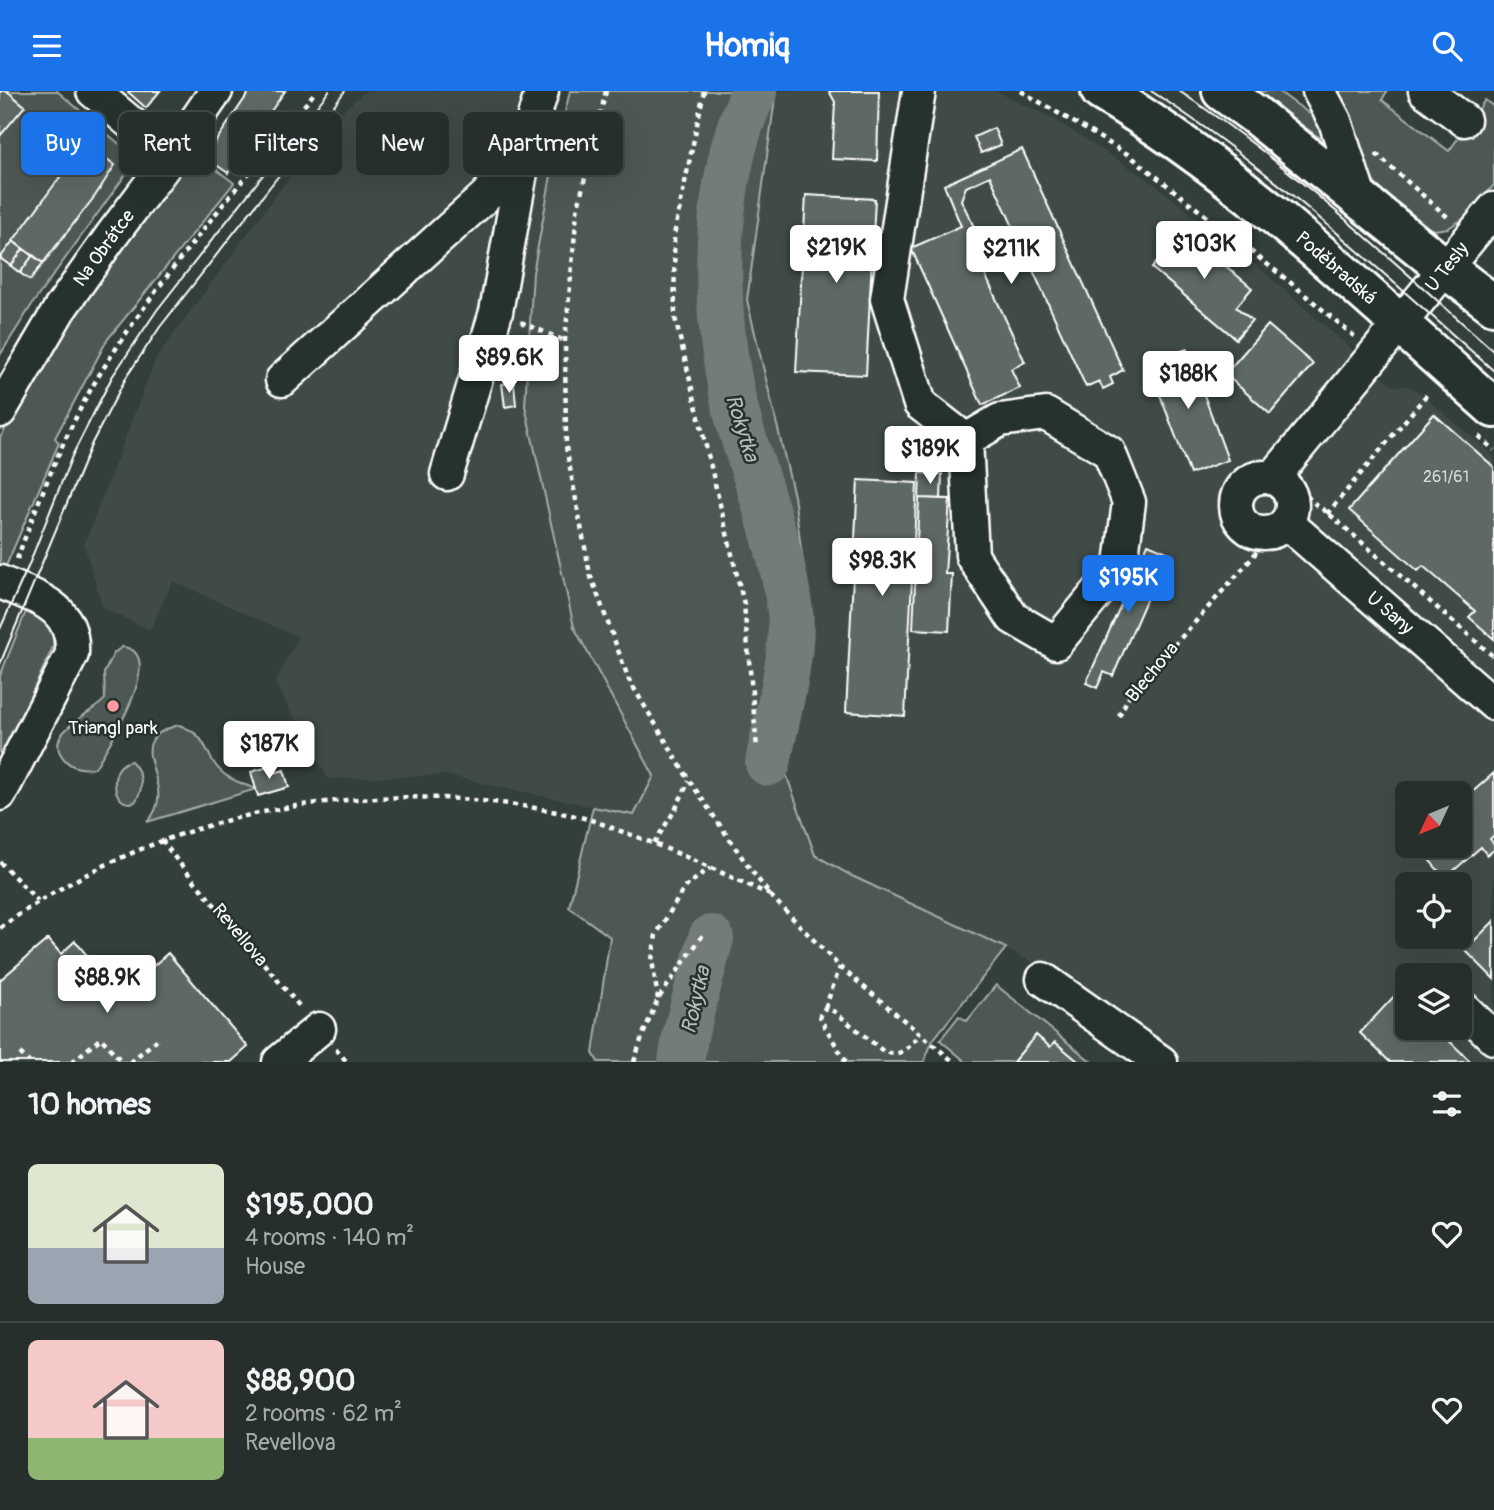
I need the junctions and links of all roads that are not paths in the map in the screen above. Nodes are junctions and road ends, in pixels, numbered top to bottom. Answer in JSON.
{"nodes":[{"id":1,"x":93,"y":91,"type":"edge"},
{"id":2,"x":216,"y":91,"type":"edge"},
{"id":3,"x":542,"y":91,"type":"edge"},
{"id":4,"x":919,"y":91,"type":"edge"},
{"id":5,"x":1101,"y":91,"type":"edge"},
{"id":6,"x":1222,"y":91,"type":"edge"},
{"id":7,"x":1319,"y":91,"type":"edge"},
{"id":8,"x":1425,"y":91,"type":"edge"},
{"id":9,"x":202,"y":112,"type":"edge"},
{"id":10,"x":535,"y":112,"type":"edge"},
{"id":11,"x":119,"y":113,"type":"edge"},
{"id":12,"x":1464,"y":120,"type":"dead end"},
{"id":13,"x":157,"y":175,"type":"edge"},
{"id":14,"x":501,"y":175,"type":"edge"},
{"id":15,"x":521,"y":175,"type":"edge"},
{"id":16,"x":1362,"y":201,"type":"junction"},
{"id":17,"x":1494,"y":209,"type":"edge"},
{"id":18,"x":1445,"y":268,"type":"junction"},
{"id":19,"x":1494,"y":305,"type":"edge"},
{"id":20,"x":1400,"y":325,"type":"junction"},
{"id":21,"x":282,"y":380,"type":"dead end"},
{"id":22,"x":0,"y":411,"type":"edge"},
{"id":23,"x":1485,"y":421,"type":"edge"},
{"id":24,"x":966,"y":440,"type":"junction"},
{"id":25,"x":447,"y":474,"type":"dead end"},
{"id":26,"x":1273,"y":478,"type":"junction"},
{"id":27,"x":1287,"y":532,"type":"junction"},
{"id":28,"x":0,"y":582,"type":"edge"},
{"id":29,"x":1494,"y":703,"type":"edge"},
{"id":30,"x":0,"y":794,"type":"edge"},
{"id":31,"x":1043,"y":979,"type":"dead end"},
{"id":32,"x":1472,"y":1017,"type":"edge"},
{"id":33,"x":319,"y":1029,"type":"road end"},
{"id":34,"x":1494,"y":1038,"type":"edge"},
{"id":35,"x":279,"y":1062,"type":"edge"},
{"id":36,"x":1161,"y":1062,"type":"edge"}],
"edges":[{"from":1,"to":11,"type":"street"},
{"from":2,"to":9,"type":"street","name":"Na Obrátce"},
{"from":3,"to":10,"type":"street"},
{"from":4,"to":24,"type":"street"},
{"from":5,"to":20,"type":"main road","name":"Poděbradská"},
{"from":6,"to":16,"type":"main road"},
{"from":7,"to":16,"type":"street"},
{"from":8,"to":12,"type":"street"},
{"from":13,"to":22,"type":"street","name":"Na Obrátce"},
{"from":14,"to":21,"type":"street"},
{"from":15,"to":25,"type":"street"},
{"from":16,"to":18,"type":"main road"},
{"from":17,"to":18,"type":"street","name":"U Tesly"},
{"from":18,"to":19,"type":"main road"},
{"from":18,"to":20,"type":"street","name":"U Tesly"},
{"from":20,"to":23,"type":"main road","name":"Poděbradská"},
{"from":20,"to":26,"type":"street"},
{"from":24,"to":24,"type":"street"},
{"from":26,"to":27,"type":"street"},
{"from":26,"to":27,"type":"street"},
{"from":27,"to":29,"type":"street","name":"U Sany"},
{"from":28,"to":30,"type":"street"},
{"from":31,"to":36,"type":"street"},
{"from":32,"to":34,"type":"street"},
{"from":33,"to":35,"type":"street"}]}
